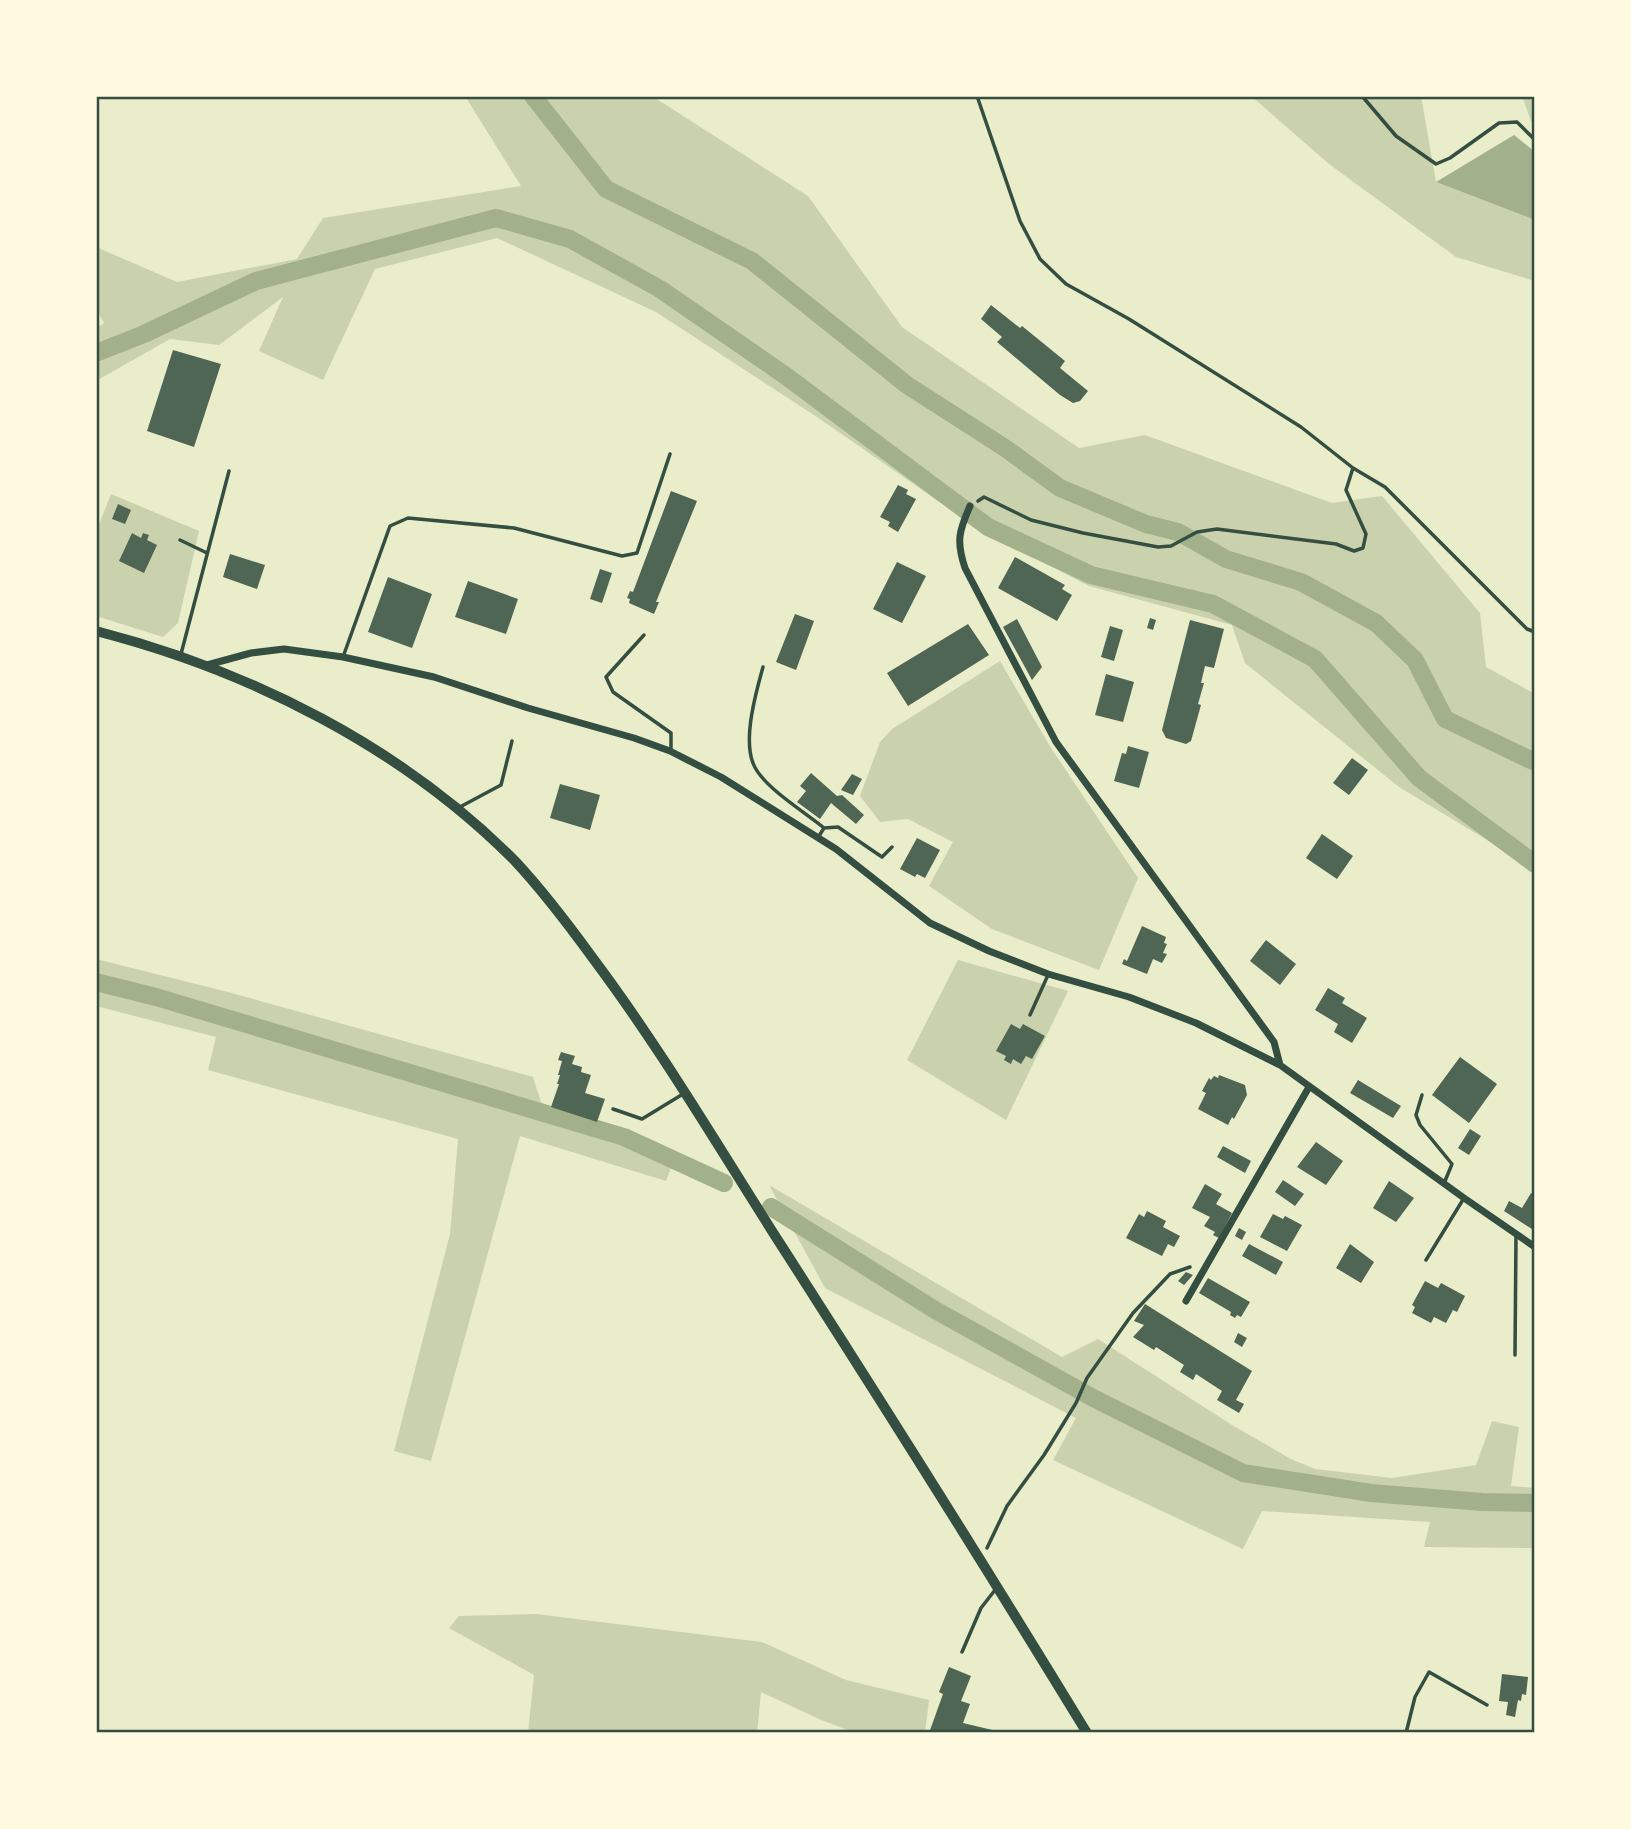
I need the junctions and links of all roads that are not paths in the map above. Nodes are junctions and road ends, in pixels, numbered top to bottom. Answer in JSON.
{"nodes":[{"id":1,"x":670,"y":454,"type":"dead end"},
{"id":2,"x":229,"y":471,"type":"dead end"},
{"id":3,"x":970,"y":506,"type":"road end"},
{"id":4,"x":180,"y":540,"type":"dead end"},
{"id":5,"x":207,"y":553,"type":"junction"},
{"id":6,"x":96,"y":631,"type":"edge"},
{"id":7,"x":644,"y":635,"type":"dead end"},
{"id":8,"x":180,"y":656,"type":"junction"},
{"id":9,"x":343,"y":657,"type":"junction"},
{"id":10,"x":207,"y":665,"type":"junction"},
{"id":11,"x":763,"y":667,"type":"dead end"},
{"id":12,"x":512,"y":741,"type":"dead end"},
{"id":13,"x":670,"y":751,"type":"junction"},
{"id":14,"x":456,"y":809,"type":"junction"},
{"id":15,"x":824,"y":828,"type":"junction"},
{"id":16,"x":818,"y":838,"type":"junction"},
{"id":17,"x":892,"y":847,"type":"dead end"},
{"id":18,"x":1048,"y":974,"type":"junction"},
{"id":19,"x":1030,"y":1015,"type":"dead end"},
{"id":20,"x":1280,"y":1065,"type":"junction"},
{"id":21,"x":1309,"y":1087,"type":"junction"},
{"id":22,"x":685,"y":1093,"type":"junction"},
{"id":23,"x":1422,"y":1096,"type":"dead end"},
{"id":24,"x":614,"y":1109,"type":"dead end"},
{"id":25,"x":1444,"y":1183,"type":"junction"},
{"id":26,"x":1464,"y":1198,"type":"junction"},
{"id":27,"x":1516,"y":1235,"type":"junction"},
{"id":28,"x":1535,"y":1247,"type":"edge"},
{"id":29,"x":1426,"y":1260,"type":"dead end"},
{"id":30,"x":1186,"y":1301,"type":"dead end"},
{"id":31,"x":1515,"y":1355,"type":"dead end"},
{"id":32,"x":996,"y":1588,"type":"junction"},
{"id":33,"x":962,"y":1652,"type":"dead end"},
{"id":34,"x":1087,"y":1733,"type":"edge"}],
"edges":[{"from":1,"to":9,"type":"lane"},
{"from":2,"to":5,"type":"lane"},
{"from":3,"to":20,"type":"street"},
{"from":4,"to":5,"type":"lane"},
{"from":5,"to":8,"type":"lane"},
{"from":6,"to":8,"type":"main road"},
{"from":7,"to":13,"type":"lane"},
{"from":8,"to":10,"type":"main road"},
{"from":9,"to":10,"type":"street"},
{"from":9,"to":13,"type":"street"},
{"from":10,"to":14,"type":"main road"},
{"from":11,"to":15,"type":"lane"},
{"from":12,"to":14,"type":"lane"},
{"from":13,"to":16,"type":"street"},
{"from":14,"to":22,"type":"main road"},
{"from":15,"to":16,"type":"lane"},
{"from":15,"to":17,"type":"lane"},
{"from":16,"to":18,"type":"street"},
{"from":18,"to":19,"type":"lane"},
{"from":18,"to":20,"type":"street"},
{"from":20,"to":21,"type":"street"},
{"from":21,"to":25,"type":"street"},
{"from":21,"to":30,"type":"street"},
{"from":22,"to":24,"type":"lane"},
{"from":22,"to":32,"type":"main road"},
{"from":23,"to":25,"type":"lane"},
{"from":25,"to":26,"type":"street"},
{"from":26,"to":27,"type":"street"},
{"from":26,"to":29,"type":"lane"},
{"from":27,"to":28,"type":"street"},
{"from":27,"to":31,"type":"lane"},
{"from":32,"to":33,"type":"lane"},
{"from":32,"to":34,"type":"main road"}]}
